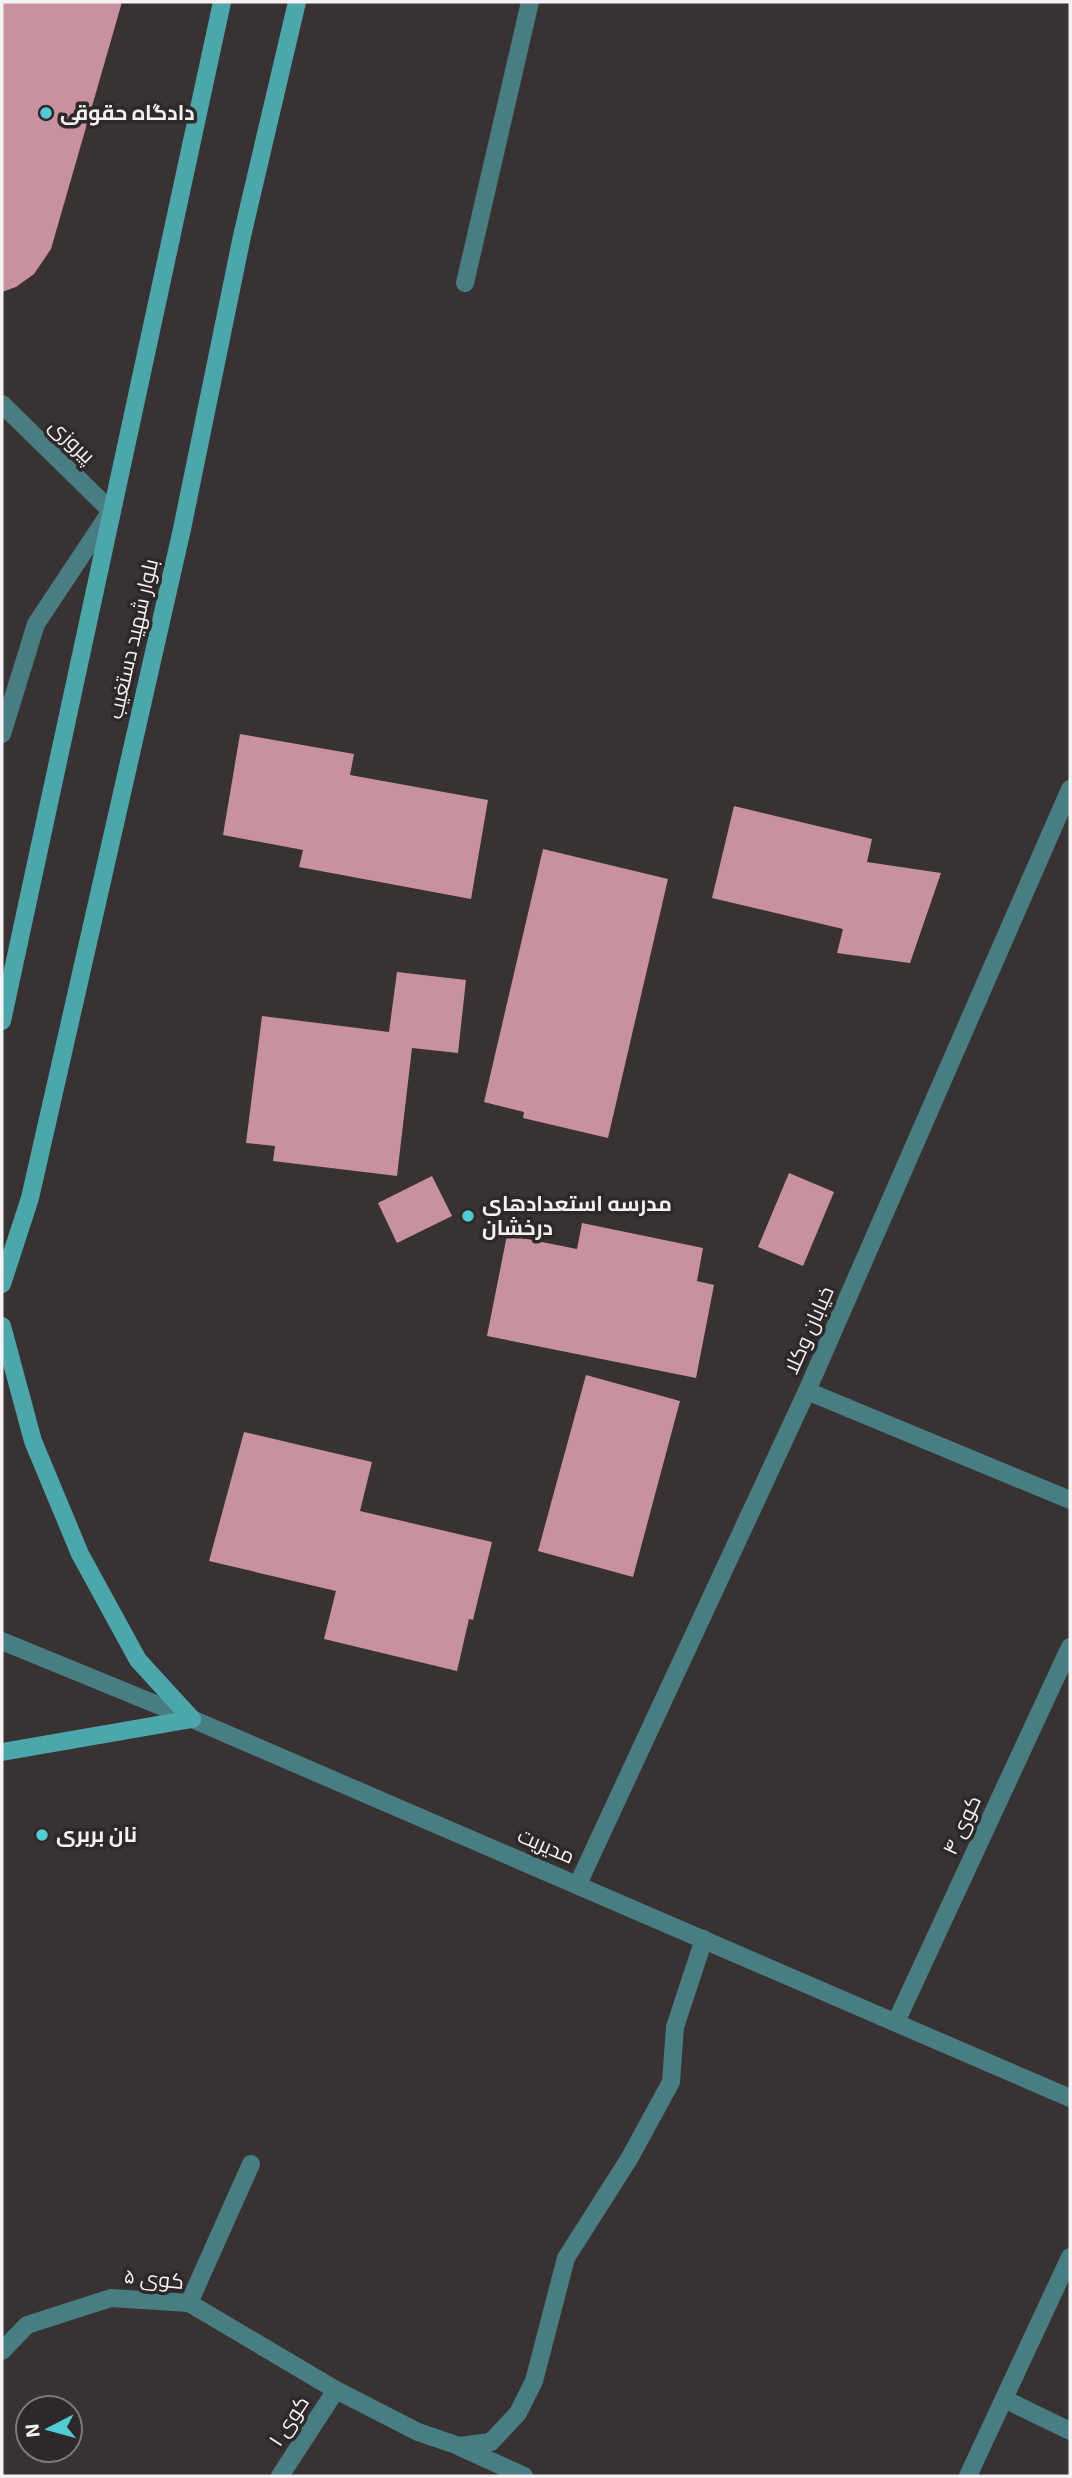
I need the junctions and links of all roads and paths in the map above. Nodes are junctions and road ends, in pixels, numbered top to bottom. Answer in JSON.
{"nodes":[{"id":1,"x":222,"y":2,"type":"edge"},
{"id":2,"x":298,"y":2,"type":"edge"},
{"id":3,"x":530,"y":2,"type":"edge"},
{"id":4,"x":465,"y":283,"type":"dead end"},
{"id":5,"x":2,"y":404,"type":"edge"},
{"id":6,"x":111,"y":511,"type":"junction"},
{"id":7,"x":2,"y":734,"type":"edge"},
{"id":8,"x":1070,"y":789,"type":"edge"},
{"id":9,"x":2,"y":1021,"type":"edge"},
{"id":10,"x":2,"y":1284,"type":"edge"},
{"id":11,"x":2,"y":1326,"type":"edge"},
{"id":12,"x":807,"y":1391,"type":"junction"},
{"id":13,"x":1070,"y":1500,"type":"edge"},
{"id":14,"x":2,"y":1641,"type":"edge"},
{"id":15,"x":1070,"y":1647,"type":"edge"},
{"id":16,"x":192,"y":1718,"type":"junction"},
{"id":17,"x":2,"y":1752,"type":"edge"},
{"id":18,"x":578,"y":1884,"type":"junction"},
{"id":19,"x":704,"y":1939,"type":"junction"},
{"id":20,"x":896,"y":2022,"type":"junction"},
{"id":21,"x":1070,"y":2098,"type":"edge"},
{"id":22,"x":251,"y":2164,"type":"dead end"},
{"id":23,"x":1070,"y":2256,"type":"edge"},
{"id":24,"x":188,"y":2303,"type":"junction"},
{"id":25,"x":2,"y":2351,"type":"edge"},
{"id":26,"x":336,"y":2390,"type":"junction"},
{"id":27,"x":1004,"y":2399,"type":"junction"},
{"id":28,"x":1070,"y":2431,"type":"edge"},
{"id":29,"x":459,"y":2446,"type":"junction"},
{"id":30,"x":281,"y":2476,"type":"edge"},
{"id":31,"x":524,"y":2476,"type":"edge"},
{"id":32,"x":968,"y":2476,"type":"edge"}],
"edges":[{"from":1,"to":6,"type":"main road"},
{"from":2,"to":10,"type":"main road","name":"بلوار شهید دستغیب"},
{"from":3,"to":4,"type":"street"},
{"from":5,"to":6,"type":"street","name":"پیروزی"},
{"from":6,"to":7,"type":"street"},
{"from":6,"to":9,"type":"main road"},
{"from":8,"to":12,"type":"street","name":"خیابان وکلا"},
{"from":11,"to":16,"type":"main road"},
{"from":12,"to":13,"type":"street"},
{"from":12,"to":18,"type":"street","name":"خیابان وکلا"},
{"from":14,"to":16,"type":"street","name":"مدیریت"},
{"from":15,"to":20,"type":"street","name":"کوی ۴"},
{"from":16,"to":17,"type":"main road"},
{"from":16,"to":18,"type":"street","name":"مدیریت"},
{"from":18,"to":19,"type":"street","name":"مدیریت"},
{"from":19,"to":20,"type":"street","name":"مدیریت"},
{"from":19,"to":29,"type":"street"},
{"from":20,"to":21,"type":"street","name":"مدیریت"},
{"from":22,"to":24,"type":"street"},
{"from":23,"to":27,"type":"street"},
{"from":24,"to":25,"type":"street","name":"کوی ۵"},
{"from":24,"to":26,"type":"street","name":"کوی ۵"},
{"from":26,"to":29,"type":"street","name":"کوی ۵"},
{"from":26,"to":30,"type":"street","name":"کوی ۱"},
{"from":27,"to":28,"type":"street"},
{"from":27,"to":32,"type":"street"},
{"from":29,"to":31,"type":"street","name":"کوی ۵"}]}
